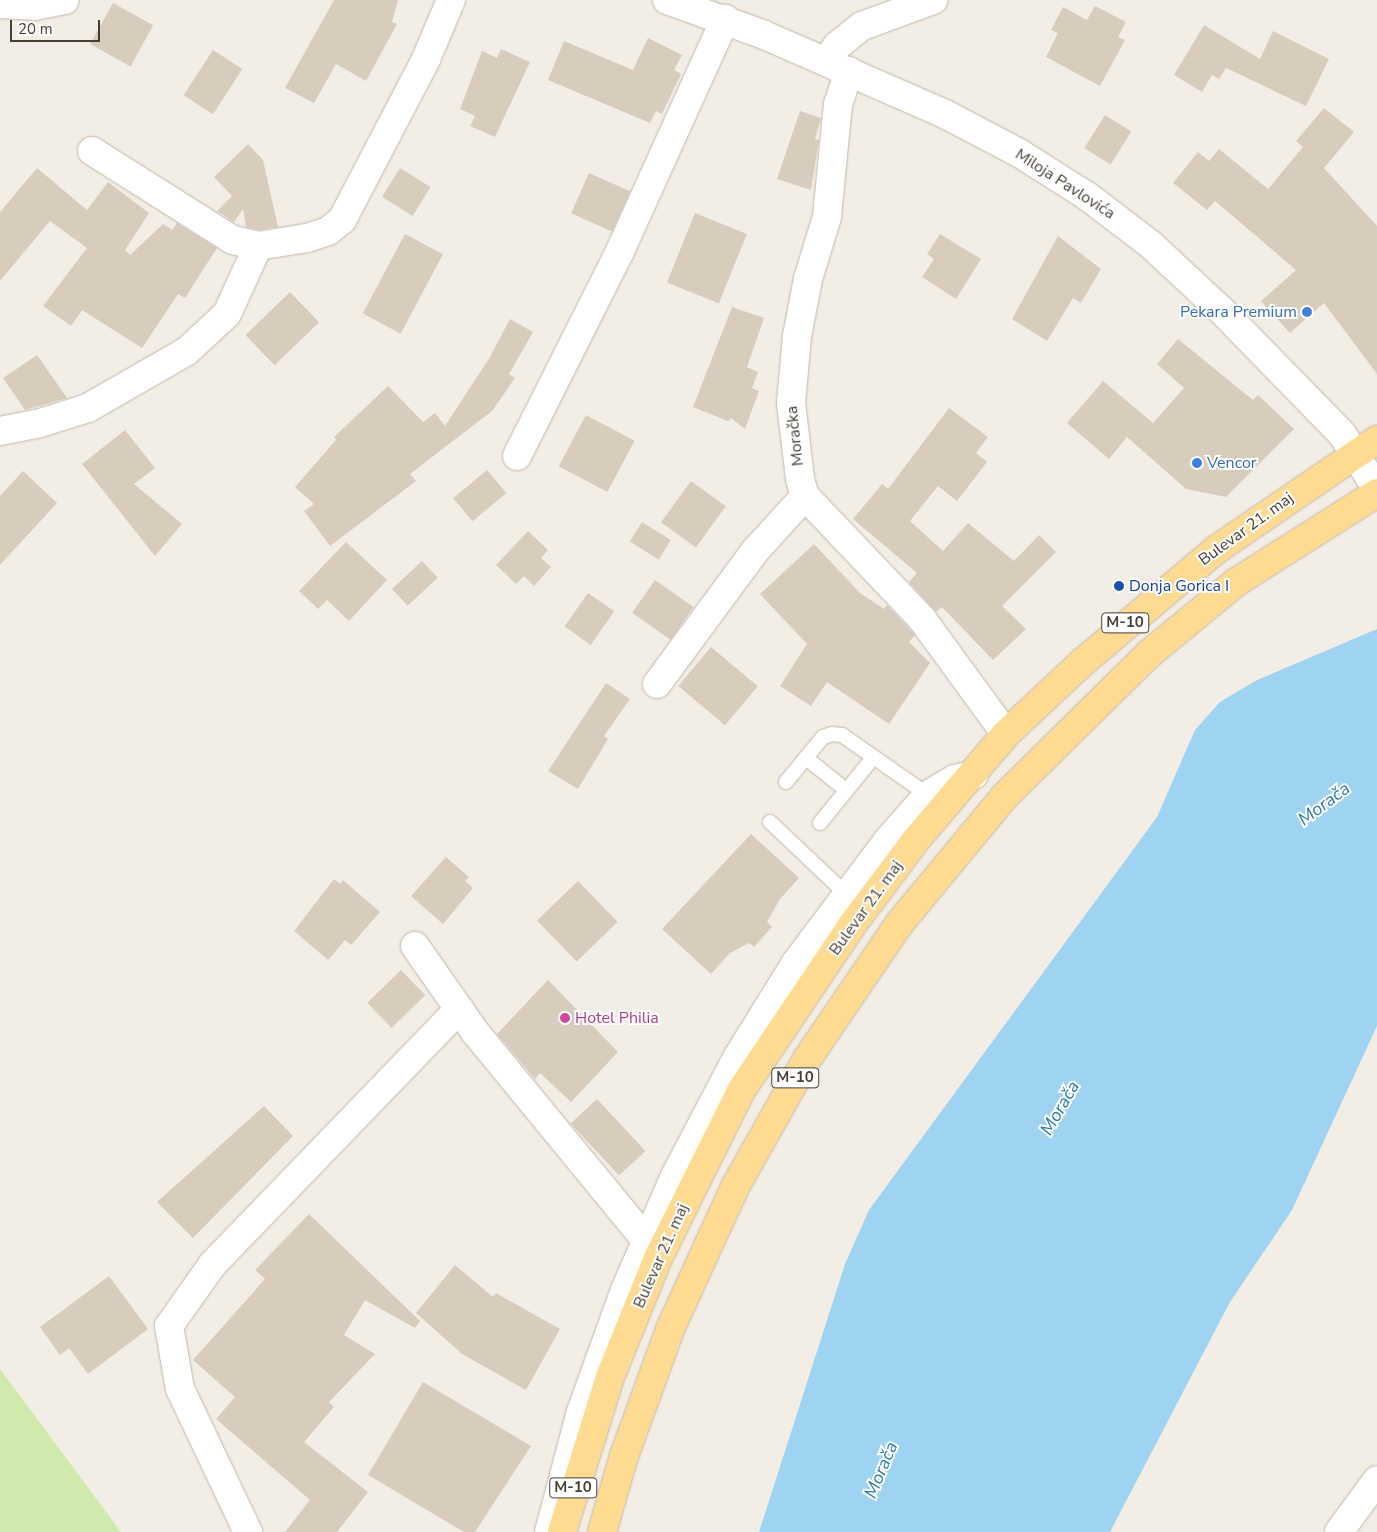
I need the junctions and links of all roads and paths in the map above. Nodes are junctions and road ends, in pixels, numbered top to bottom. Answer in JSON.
{"nodes":[{"id":1,"x":64,"y":0,"type":"edge"},
{"id":2,"x":451,"y":0,"type":"edge"},
{"id":3,"x":667,"y":0,"type":"edge"},
{"id":4,"x":933,"y":0,"type":"edge"},
{"id":5,"x":0,"y":4,"type":"edge"},
{"id":6,"x":725,"y":19,"type":"junction"},
{"id":7,"x":838,"y":66,"type":"junction"},
{"id":8,"x":92,"y":151,"type":"dead end"},
{"id":9,"x":258,"y":246,"type":"junction"},
{"id":10,"x":0,"y":431,"type":"edge"},
{"id":11,"x":1366,"y":446,"type":"edge"},
{"id":12,"x":517,"y":456,"type":"dead end"},
{"id":13,"x":1377,"y":491,"type":"edge"},
{"id":14,"x":805,"y":496,"type":"junction"},
{"id":15,"x":657,"y":684,"type":"dead end"},
{"id":16,"x":1006,"y":734,"type":"junction"},
{"id":17,"x":806,"y":758,"type":"junction"},
{"id":18,"x":872,"y":759,"type":"junction"},
{"id":19,"x":974,"y":775,"type":"junction"},
{"id":20,"x":786,"y":782,"type":"dead end"},
{"id":21,"x":846,"y":790,"type":"junction"},
{"id":22,"x":928,"y":796,"type":"junction"},
{"id":23,"x":770,"y":822,"type":"dead end"},
{"id":24,"x":820,"y":823,"type":"dead end"},
{"id":25,"x":845,"y":893,"type":"junction"},
{"id":26,"x":415,"y":946,"type":"dead end"},
{"id":27,"x":459,"y":1010,"type":"junction"},
{"id":28,"x":652,"y":1247,"type":"junction"},
{"id":29,"x":1377,"y":1480,"type":"edge"},
{"id":30,"x":248,"y":1532,"type":"edge"},
{"id":31,"x":549,"y":1532,"type":"edge"},
{"id":32,"x":562,"y":1532,"type":"edge"},
{"id":33,"x":602,"y":1532,"type":"edge"},
{"id":34,"x":1339,"y":1532,"type":"edge"}],
"edges":[{"from":1,"to":5,"type":"street"},
{"from":2,"to":9,"type":"street"},
{"from":3,"to":6,"type":"street","name":"Miloja Pavlovića"},
{"from":4,"to":7,"type":"street"},
{"from":6,"to":7,"type":"street","name":"Miloja Pavlovića"},
{"from":6,"to":12,"type":"street"},
{"from":7,"to":11,"type":"street","name":"Miloja Pavlovića"},
{"from":7,"to":14,"type":"street","name":"Moračka"},
{"from":8,"to":9,"type":"street"},
{"from":9,"to":10,"type":"street"},
{"from":11,"to":13,"type":"street","name":"Miloja Pavlovića"},
{"from":11,"to":16,"type":"main road","name":"Bulevar 21. maj","number":"M-10"},
{"from":13,"to":33,"type":"main road","number":"M-10"},
{"from":14,"to":15,"type":"street"},
{"from":14,"to":16,"type":"street"},
{"from":16,"to":19,"type":"main road","name":"Bulevar 21. maj","number":"M-10"},
{"from":17,"to":18,"type":"lane"},
{"from":17,"to":20,"type":"lane"},
{"from":17,"to":21,"type":"lane"},
{"from":18,"to":21,"type":"lane"},
{"from":18,"to":22,"type":"lane"},
{"from":19,"to":22,"type":"street"},
{"from":19,"to":28,"type":"main road","name":"Bulevar 21. maj","number":"M-10"},
{"from":21,"to":24,"type":"lane"},
{"from":22,"to":25,"type":"street"},
{"from":23,"to":25,"type":"lane"},
{"from":25,"to":28,"type":"street"},
{"from":26,"to":27,"type":"street"},
{"from":27,"to":28,"type":"street"},
{"from":27,"to":30,"type":"street"},
{"from":28,"to":31,"type":"street"},
{"from":28,"to":32,"type":"main road","name":"Bulevar 21. maj","number":"M-10"},
{"from":29,"to":34,"type":"street"}]}
